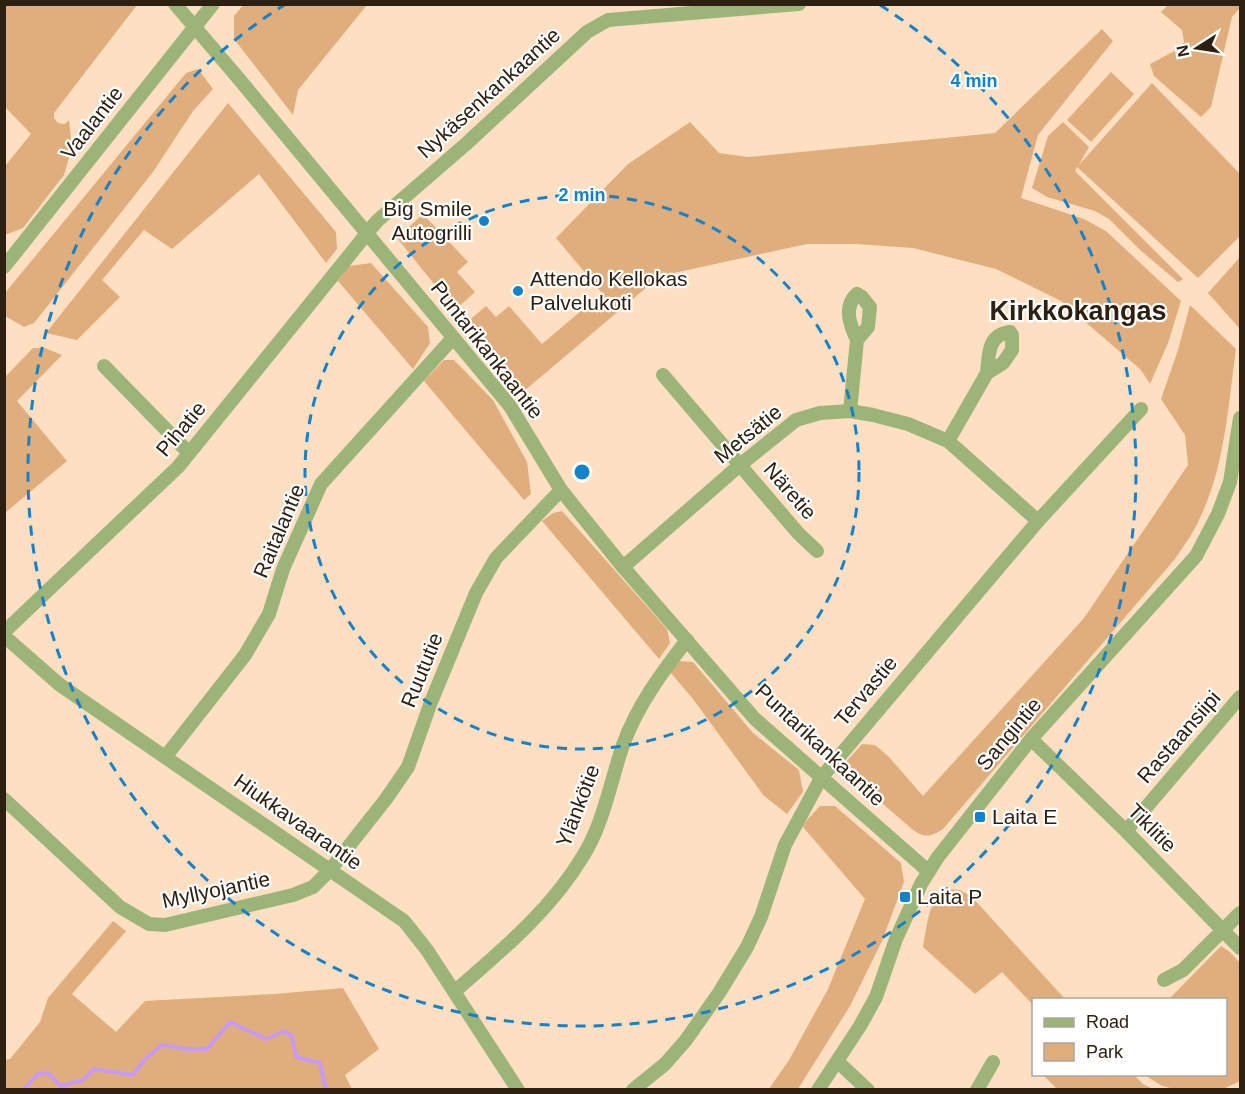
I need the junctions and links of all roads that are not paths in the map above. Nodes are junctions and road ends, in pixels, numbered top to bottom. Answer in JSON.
{"nodes":[{"id":1,"x":175,"y":4,"type":"edge"},
{"id":2,"x":213,"y":4,"type":"edge"},
{"id":3,"x":799,"y":4,"type":"edge"},
{"id":4,"x":662,"y":10,"type":"edge"},
{"id":5,"x":195,"y":27,"type":"junction"},
{"id":6,"x":366,"y":232,"type":"junction"},
{"id":7,"x":4,"y":267,"type":"edge"},
{"id":8,"x":453,"y":338,"type":"junction"},
{"id":9,"x":857,"y":340,"type":"dead end"},
{"id":10,"x":104,"y":366,"type":"dead end"},
{"id":11,"x":987,"y":373,"type":"dead end"},
{"id":12,"x":663,"y":375,"type":"dead end"},
{"id":13,"x":1141,"y":409,"type":"dead end"},
{"id":14,"x":850,"y":411,"type":"junction"},
{"id":15,"x":1240,"y":418,"type":"edge"},
{"id":16,"x":948,"y":441,"type":"junction"},
{"id":17,"x":189,"y":453,"type":"junction"},
{"id":18,"x":740,"y":465,"type":"junction"},
{"id":19,"x":1235,"y":483,"type":"edge"},
{"id":20,"x":561,"y":490,"type":"junction"},
{"id":21,"x":1038,"y":521,"type":"junction"},
{"id":22,"x":817,"y":551,"type":"dead end"},
{"id":23,"x":623,"y":567,"type":"junction"},
{"id":24,"x":4,"y":634,"type":"edge"},
{"id":25,"x":687,"y":640,"type":"junction"},
{"id":26,"x":1240,"y":697,"type":"edge"},
{"id":27,"x":1031,"y":739,"type":"junction"},
{"id":28,"x":166,"y":756,"type":"junction"},
{"id":29,"x":821,"y":778,"type":"junction"},
{"id":30,"x":4,"y":799,"type":"edge"},
{"id":31,"x":1126,"y":831,"type":"junction"},
{"id":32,"x":330,"y":870,"type":"junction"},
{"id":33,"x":928,"y":871,"type":"junction"},
{"id":34,"x":1240,"y":913,"type":"edge"},
{"id":35,"x":1223,"y":931,"type":"junction"},
{"id":36,"x":1240,"y":948,"type":"edge"},
{"id":37,"x":1164,"y":981,"type":"dead end"},
{"id":38,"x":455,"y":991,"type":"junction"},
{"id":39,"x":838,"y":1062,"type":"junction"},
{"id":40,"x":993,"y":1062,"type":"dead end"},
{"id":41,"x":518,"y":1089,"type":"edge"},
{"id":42,"x":633,"y":1089,"type":"edge"},
{"id":43,"x":818,"y":1089,"type":"edge"},
{"id":44,"x":868,"y":1089,"type":"edge"},
{"id":45,"x":977,"y":1089,"type":"edge"}],
"edges":[{"from":1,"to":5,"type":"street","name":"Puntarikankaantie"},
{"from":2,"to":5,"type":"street","name":"Vaalantie"},
{"from":3,"to":4,"type":"street","name":"Nykäsenkankaantie"},
{"from":4,"to":6,"type":"street","name":"Nykäsenkankaantie"},
{"from":5,"to":6,"type":"street","name":"Puntarikankaantie"},
{"from":5,"to":7,"type":"street","name":"Vaalantie"},
{"from":6,"to":8,"type":"street","name":"Puntarikankaantie"},
{"from":6,"to":17,"type":"street","name":"Pihatie"},
{"from":8,"to":20,"type":"street","name":"Puntarikankaantie"},
{"from":8,"to":28,"type":"street","name":"Raitalantie"},
{"from":9,"to":14,"type":"street"},
{"from":10,"to":17,"type":"street"},
{"from":11,"to":16,"type":"street"},
{"from":12,"to":18,"type":"street","name":"Näretie"},
{"from":13,"to":21,"type":"street","name":"Tervastie"},
{"from":14,"to":16,"type":"street","name":"Metsätie"},
{"from":14,"to":18,"type":"street","name":"Metsätie"},
{"from":15,"to":19,"type":"street","name":"Sangintie"},
{"from":16,"to":21,"type":"street","name":"Metsätie"},
{"from":17,"to":24,"type":"street","name":"Pihatie"},
{"from":18,"to":22,"type":"street","name":"Näretie"},
{"from":18,"to":23,"type":"street","name":"Metsätie"},
{"from":19,"to":27,"type":"street","name":"Sangintie"},
{"from":20,"to":23,"type":"street","name":"Puntarikankaantie"},
{"from":20,"to":32,"type":"street","name":"Ruututie"},
{"from":21,"to":29,"type":"street","name":"Tervastie"},
{"from":23,"to":25,"type":"street","name":"Puntarikankaantie"},
{"from":24,"to":28,"type":"street","name":"Hiukkavaarantie"},
{"from":25,"to":29,"type":"street","name":"Puntarikankaantie"},
{"from":25,"to":38,"type":"street","name":"Ylänkötie"},
{"from":26,"to":31,"type":"street","name":"Rastaansiipi"},
{"from":27,"to":31,"type":"street","name":"Tiklitie"},
{"from":27,"to":33,"type":"street","name":"Sangintie"},
{"from":28,"to":32,"type":"street","name":"Hiukkavaarantie"},
{"from":29,"to":33,"type":"street","name":"Puntarikankaantie"},
{"from":29,"to":42,"type":"street","name":"Tervastie"},
{"from":30,"to":32,"type":"street","name":"Myllyojantie"},
{"from":31,"to":35,"type":"street","name":"Tiklitie"},
{"from":32,"to":38,"type":"street","name":"Hiukkavaarantie"},
{"from":33,"to":39,"type":"street","name":"Sangintie"},
{"from":34,"to":35,"type":"street"},
{"from":35,"to":36,"type":"street","name":"Tiklitie"},
{"from":35,"to":37,"type":"street"},
{"from":38,"to":41,"type":"street","name":"Hiukkavaarantie"},
{"from":39,"to":43,"type":"street","name":"Sangintie"},
{"from":39,"to":44,"type":"street"},
{"from":40,"to":45,"type":"street"}]}
